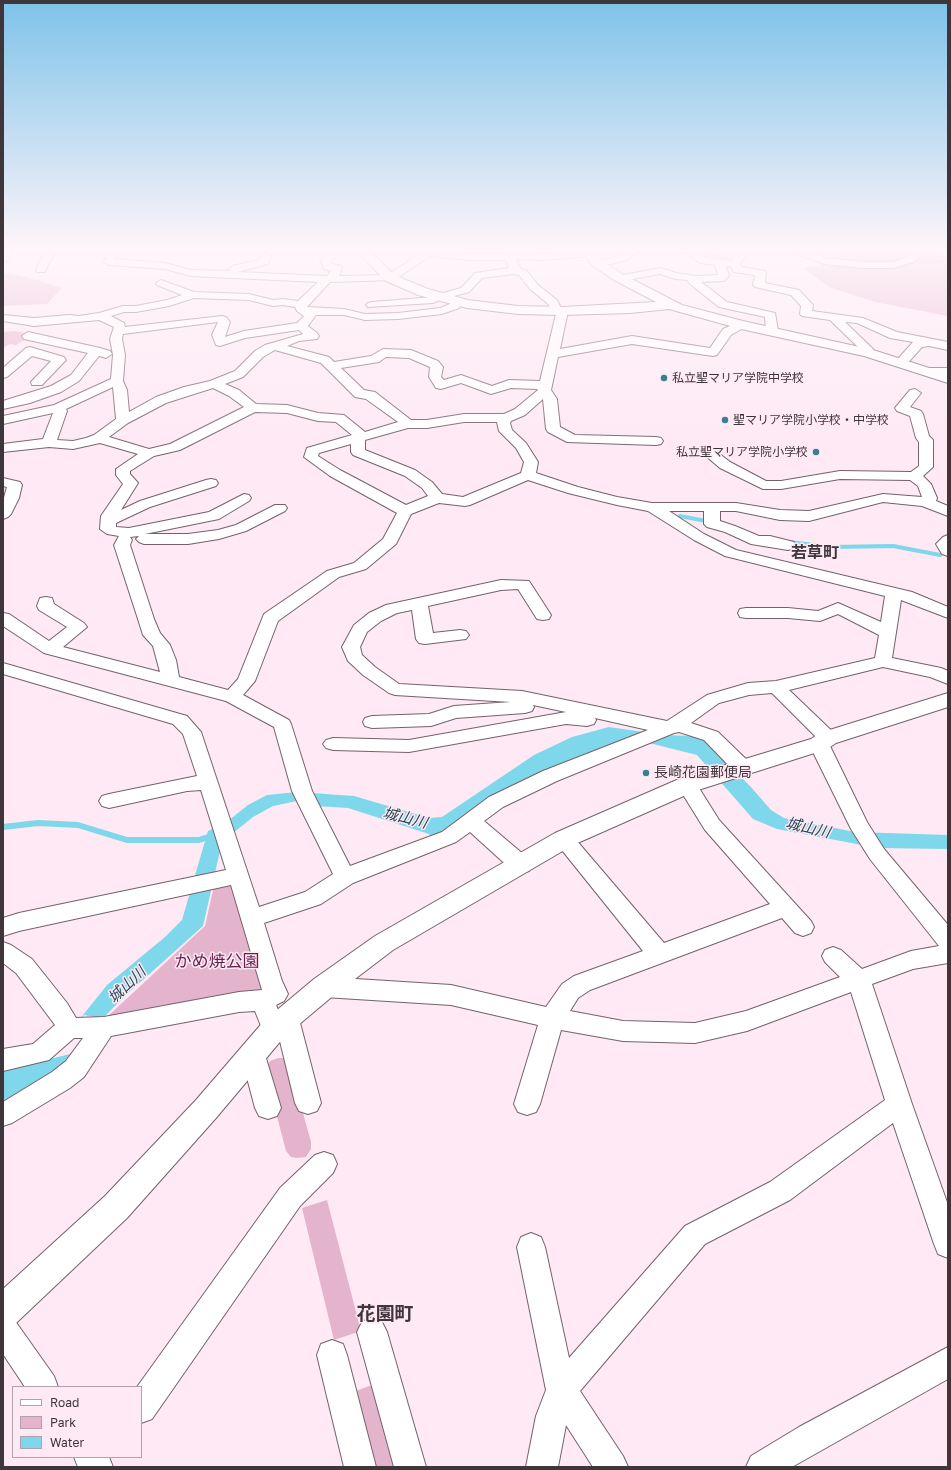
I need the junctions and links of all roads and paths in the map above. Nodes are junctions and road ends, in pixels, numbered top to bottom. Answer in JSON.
{"nodes":[{"id":1,"x":96,"y":317,"type":"edge"},
{"id":2,"x":101,"y":317,"type":"edge"},
{"id":3,"x":309,"y":317,"type":"edge"},
{"id":4,"x":558,"y":317,"type":"edge"},
{"id":5,"x":711,"y":317,"type":"edge"},
{"id":6,"x":771,"y":317,"type":"edge"},
{"id":7,"x":829,"y":317,"type":"edge"},
{"id":8,"x":833,"y":317,"type":"junction"},
{"id":9,"x":3,"y":318,"type":"edge"},
{"id":10,"x":741,"y":325,"type":"junction"},
{"id":11,"x":301,"y":326,"type":"junction"},
{"id":12,"x":119,"y":331,"type":"junction"},
{"id":13,"x":772,"y":331,"type":"junction"},
{"id":14,"x":28,"y":336,"type":"dead end"},
{"id":15,"x":931,"y":342,"type":"junction"},
{"id":16,"x":274,"y":346,"type":"junction"},
{"id":17,"x":948,"y":346,"type":"edge"},
{"id":18,"x":96,"y":351,"type":"junction"},
{"id":19,"x":868,"y":353,"type":"junction"},
{"id":20,"x":552,"y":354,"type":"junction"},
{"id":21,"x":119,"y":355,"type":"junction"},
{"id":22,"x":901,"y":363,"type":"junction"},
{"id":23,"x":332,"y":366,"type":"junction"},
{"id":24,"x":930,"y":372,"type":"junction"},
{"id":25,"x":948,"y":372,"type":"edge"},
{"id":26,"x":3,"y":374,"type":"edge"},
{"id":27,"x":948,"y":379,"type":"edge"},
{"id":28,"x":117,"y":381,"type":"junction"},
{"id":29,"x":37,"y":382,"type":"junction"},
{"id":30,"x":214,"y":384,"type":"junction"},
{"id":31,"x":56,"y":389,"type":"junction"},
{"id":32,"x":544,"y":392,"type":"junction"},
{"id":33,"x":915,"y":393,"type":"dead end"},
{"id":34,"x":3,"y":394,"type":"edge"},
{"id":35,"x":3,"y":405,"type":"edge"},
{"id":36,"x":58,"y":408,"type":"junction"},
{"id":37,"x":253,"y":408,"type":"junction"},
{"id":38,"x":506,"y":418,"type":"junction"},
{"id":39,"x":3,"y":420,"type":"edge"},
{"id":40,"x":123,"y":420,"type":"junction"},
{"id":41,"x":406,"y":424,"type":"junction"},
{"id":42,"x":360,"y":437,"type":"junction"},
{"id":43,"x":99,"y":438,"type":"junction"},
{"id":44,"x":656,"y":441,"type":"dead end"},
{"id":45,"x":49,"y":444,"type":"junction"},
{"id":46,"x":3,"y":448,"type":"edge"},
{"id":47,"x":708,"y":451,"type":"dead end"},
{"id":48,"x":149,"y":453,"type":"junction"},
{"id":49,"x":528,"y":475,"type":"junction"},
{"id":50,"x":914,"y":476,"type":"junction"},
{"id":51,"x":3,"y":482,"type":"edge"},
{"id":52,"x":211,"y":483,"type":"dead end"},
{"id":53,"x":244,"y":498,"type":"dead end"},
{"id":54,"x":437,"y":498,"type":"junction"},
{"id":55,"x":926,"y":502,"type":"junction"},
{"id":56,"x":652,"y":507,"type":"junction"},
{"id":57,"x":710,"y":507,"type":"junction"},
{"id":58,"x":280,"y":508,"type":"dead end"},
{"id":59,"x":405,"y":511,"type":"junction"},
{"id":60,"x":948,"y":511,"type":"edge"},
{"id":61,"x":3,"y":514,"type":"edge"},
{"id":62,"x":115,"y":531,"type":"junction"},
{"id":63,"x":948,"y":540,"type":"edge"},
{"id":64,"x":788,"y":545,"type":"dead end"},
{"id":65,"x":948,"y":551,"type":"edge"},
{"id":66,"x":894,"y":594,"type":"junction"},
{"id":67,"x":46,"y":602,"type":"dead end"},
{"id":68,"x":419,"y":603,"type":"junction"},
{"id":69,"x":746,"y":612,"type":"dead end"},
{"id":70,"x":948,"y":613,"type":"edge"},
{"id":71,"x":543,"y":615,"type":"dead end"},
{"id":72,"x":3,"y":618,"type":"edge"},
{"id":73,"x":887,"y":632,"type":"junction"},
{"id":74,"x":460,"y":635,"type":"dead end"},
{"id":75,"x":50,"y":649,"type":"junction"},
{"id":76,"x":883,"y":662,"type":"junction"},
{"id":77,"x":3,"y":668,"type":"edge"},
{"id":78,"x":948,"y":678,"type":"edge"},
{"id":79,"x":166,"y":680,"type":"junction"},
{"id":80,"x":776,"y":687,"type":"junction"},
{"id":81,"x":232,"y":697,"type":"junction"},
{"id":82,"x":948,"y":700,"type":"edge"},
{"id":83,"x":550,"y":702,"type":"junction"},
{"id":84,"x":372,"y":722,"type":"dead end"},
{"id":85,"x":664,"y":730,"type":"junction"},
{"id":86,"x":824,"y":741,"type":"junction"},
{"id":87,"x":333,"y":744,"type":"dead end"},
{"id":88,"x":742,"y":767,"type":"junction"},
{"id":89,"x":209,"y":782,"type":"junction"},
{"id":90,"x":697,"y":782,"type":"junction"},
{"id":91,"x":109,"y":801,"type":"dead end"},
{"id":92,"x":471,"y":821,"type":"junction"},
{"id":93,"x":564,"y":839,"type":"junction"},
{"id":94,"x":521,"y":865,"type":"junction"},
{"id":95,"x":230,"y":876,"type":"junction"},
{"id":96,"x":345,"y":877,"type":"junction"},
{"id":97,"x":784,"y":908,"type":"junction"},
{"id":98,"x":252,"y":918,"type":"junction"},
{"id":99,"x":3,"y":927,"type":"edge"},
{"id":100,"x":803,"y":927,"type":"dead end"},
{"id":101,"x":948,"y":941,"type":"edge"},
{"id":102,"x":3,"y":951,"type":"edge"},
{"id":103,"x":659,"y":954,"type":"junction"},
{"id":104,"x":948,"y":954,"type":"edge"},
{"id":105,"x":833,"y":956,"type":"dead end"},
{"id":106,"x":859,"y":980,"type":"junction"},
{"id":107,"x":324,"y":987,"type":"junction"},
{"id":108,"x":264,"y":1001,"type":"junction"},
{"id":109,"x":552,"y":1018,"type":"junction"},
{"id":110,"x":280,"y":1024,"type":"junction"},
{"id":111,"x":103,"y":1027,"type":"junction"},
{"id":112,"x":70,"y":1028,"type":"junction"},
{"id":113,"x":253,"y":1055,"type":"junction"},
{"id":114,"x":3,"y":1060,"type":"edge"},
{"id":115,"x":308,"y":1103,"type":"dead end"},
{"id":116,"x":527,"y":1104,"type":"dead end"},
{"id":117,"x":899,"y":1104,"type":"junction"},
{"id":118,"x":268,"y":1108,"type":"dead end"},
{"id":119,"x":3,"y":1115,"type":"edge"},
{"id":120,"x":324,"y":1164,"type":"dead end"},
{"id":121,"x":948,"y":1244,"type":"edge"},
{"id":122,"x":531,"y":1248,"type":"dead end"},
{"id":123,"x":3,"y":1312,"type":"edge"},
{"id":124,"x":3,"y":1328,"type":"edge"},
{"id":125,"x":372,"y":1332,"type":"dead end"},
{"id":126,"x":332,"y":1355,"type":"dead end"},
{"id":127,"x":948,"y":1362,"type":"edge"},
{"id":128,"x":42,"y":1386,"type":"edge"},
{"id":129,"x":561,"y":1390,"type":"junction"},
{"id":130,"x":142,"y":1407,"type":"edge"},
{"id":131,"x":91,"y":1458,"type":"edge"},
{"id":132,"x":107,"y":1458,"type":"edge"},
{"id":133,"x":97,"y":1467,"type":"edge"},
{"id":134,"x":101,"y":1467,"type":"edge"},
{"id":135,"x":360,"y":1467,"type":"edge"},
{"id":136,"x":410,"y":1467,"type":"edge"},
{"id":137,"x":542,"y":1467,"type":"edge"},
{"id":138,"x":612,"y":1467,"type":"edge"},
{"id":139,"x":762,"y":1467,"type":"edge"}],
"edges":[{"from":1,"to":9,"type":"street"},
{"from":2,"to":12,"type":"street"},
{"from":3,"to":11,"type":"street"},
{"from":4,"to":20,"type":"street"},
{"from":5,"to":10,"type":"street"},
{"from":6,"to":13,"type":"street"},
{"from":7,"to":8,"type":"street"},
{"from":8,"to":15,"type":"street"},
{"from":8,"to":19,"type":"street"},
{"from":10,"to":13,"type":"street"},
{"from":10,"to":20,"type":"street"},
{"from":11,"to":12,"type":"street"},
{"from":11,"to":16,"type":"street"},
{"from":12,"to":21,"type":"street"},
{"from":13,"to":19,"type":"street"},
{"from":14,"to":18,"type":"street"},
{"from":15,"to":17,"type":"street"},
{"from":15,"to":22,"type":"street"},
{"from":16,"to":23,"type":"street"},
{"from":16,"to":30,"type":"street"},
{"from":18,"to":21,"type":"street"},
{"from":18,"to":31,"type":"street"},
{"from":19,"to":22,"type":"street"},
{"from":20,"to":32,"type":"street"},
{"from":21,"to":28,"type":"street"},
{"from":22,"to":24,"type":"street"},
{"from":23,"to":32,"type":"street"},
{"from":23,"to":41,"type":"street"},
{"from":24,"to":25,"type":"street"},
{"from":24,"to":27,"type":"street"},
{"from":26,"to":29,"type":"street"},
{"from":28,"to":36,"type":"street"},
{"from":28,"to":40,"type":"street"},
{"from":29,"to":31,"type":"street"},
{"from":29,"to":34,"type":"street"},
{"from":30,"to":37,"type":"street"},
{"from":30,"to":40,"type":"street"},
{"from":31,"to":35,"type":"street"},
{"from":32,"to":38,"type":"street"},
{"from":32,"to":44,"type":"street"},
{"from":33,"to":50,"type":"street"},
{"from":36,"to":39,"type":"street"},
{"from":36,"to":45,"type":"street"},
{"from":37,"to":42,"type":"street"},
{"from":37,"to":48,"type":"street"},
{"from":38,"to":41,"type":"street"},
{"from":38,"to":49,"type":"street"},
{"from":40,"to":43,"type":"street"},
{"from":41,"to":42,"type":"street"},
{"from":42,"to":54,"type":"street"},
{"from":42,"to":59,"type":"street"},
{"from":43,"to":45,"type":"street"},
{"from":43,"to":48,"type":"street"},
{"from":45,"to":46,"type":"street"},
{"from":47,"to":50,"type":"street"},
{"from":48,"to":62,"type":"street"},
{"from":49,"to":54,"type":"street"},
{"from":49,"to":56,"type":"street"},
{"from":50,"to":55,"type":"street"},
{"from":51,"to":61,"type":"street"},
{"from":52,"to":62,"type":"street"},
{"from":53,"to":62,"type":"street"},
{"from":54,"to":59,"type":"street"},
{"from":55,"to":57,"type":"street"},
{"from":55,"to":60,"type":"street"},
{"from":56,"to":57,"type":"street"},
{"from":56,"to":66,"type":"street"},
{"from":57,"to":64,"type":"street"},
{"from":58,"to":62,"type":"street"},
{"from":59,"to":81,"type":"street"},
{"from":62,"to":79,"type":"street"},
{"from":63,"to":65,"type":"street"},
{"from":66,"to":70,"type":"street"},
{"from":66,"to":73,"type":"street"},
{"from":67,"to":75,"type":"street"},
{"from":68,"to":71,"type":"street"},
{"from":68,"to":74,"type":"street"},
{"from":68,"to":83,"type":"street"},
{"from":69,"to":73,"type":"street"},
{"from":72,"to":75,"type":"street"},
{"from":73,"to":76,"type":"street"},
{"from":75,"to":79,"type":"street"},
{"from":76,"to":78,"type":"street"},
{"from":76,"to":80,"type":"street"},
{"from":77,"to":89,"type":"street"},
{"from":79,"to":81,"type":"street"},
{"from":80,"to":85,"type":"street"},
{"from":80,"to":86,"type":"street"},
{"from":81,"to":96,"type":"street"},
{"from":82,"to":86,"type":"street"},
{"from":83,"to":84,"type":"street"},
{"from":83,"to":85,"type":"street"},
{"from":85,"to":87,"type":"street"},
{"from":85,"to":88,"type":"street"},
{"from":85,"to":92,"type":"street"},
{"from":86,"to":88,"type":"street"},
{"from":86,"to":101,"type":"street"},
{"from":88,"to":90,"type":"street"},
{"from":89,"to":91,"type":"street"},
{"from":89,"to":95,"type":"street"},
{"from":90,"to":93,"type":"street"},
{"from":90,"to":97,"type":"street"},
{"from":92,"to":94,"type":"street"},
{"from":92,"to":96,"type":"street"},
{"from":93,"to":94,"type":"street"},
{"from":93,"to":103,"type":"street"},
{"from":94,"to":107,"type":"street"},
{"from":95,"to":98,"type":"street"},
{"from":95,"to":99,"type":"street"},
{"from":96,"to":98,"type":"street"},
{"from":97,"to":100,"type":"street"},
{"from":97,"to":103,"type":"street"},
{"from":98,"to":108,"type":"street"},
{"from":102,"to":112,"type":"street"},
{"from":103,"to":109,"type":"street"},
{"from":104,"to":106,"type":"street"},
{"from":105,"to":106,"type":"street"},
{"from":106,"to":109,"type":"street"},
{"from":106,"to":117,"type":"street"},
{"from":107,"to":109,"type":"street"},
{"from":107,"to":110,"type":"street"},
{"from":108,"to":110,"type":"street"},
{"from":108,"to":111,"type":"street"},
{"from":109,"to":116,"type":"street"},
{"from":110,"to":113,"type":"street"},
{"from":110,"to":115,"type":"street"},
{"from":111,"to":112,"type":"street"},
{"from":111,"to":119,"type":"street"},
{"from":112,"to":114,"type":"street"},
{"from":113,"to":118,"type":"street"},
{"from":113,"to":123,"type":"street"},
{"from":117,"to":121,"type":"street"},
{"from":117,"to":129,"type":"street"},
{"from":120,"to":130,"type":"street"},
{"from":122,"to":129,"type":"street"},
{"from":124,"to":128,"type":"street"},
{"from":125,"to":136,"type":"street"},
{"from":126,"to":135,"type":"street"},
{"from":127,"to":139,"type":"street"},
{"from":129,"to":137,"type":"street"},
{"from":129,"to":138,"type":"street"},
{"from":131,"to":133,"type":"street"},
{"from":132,"to":134,"type":"street"}]}
